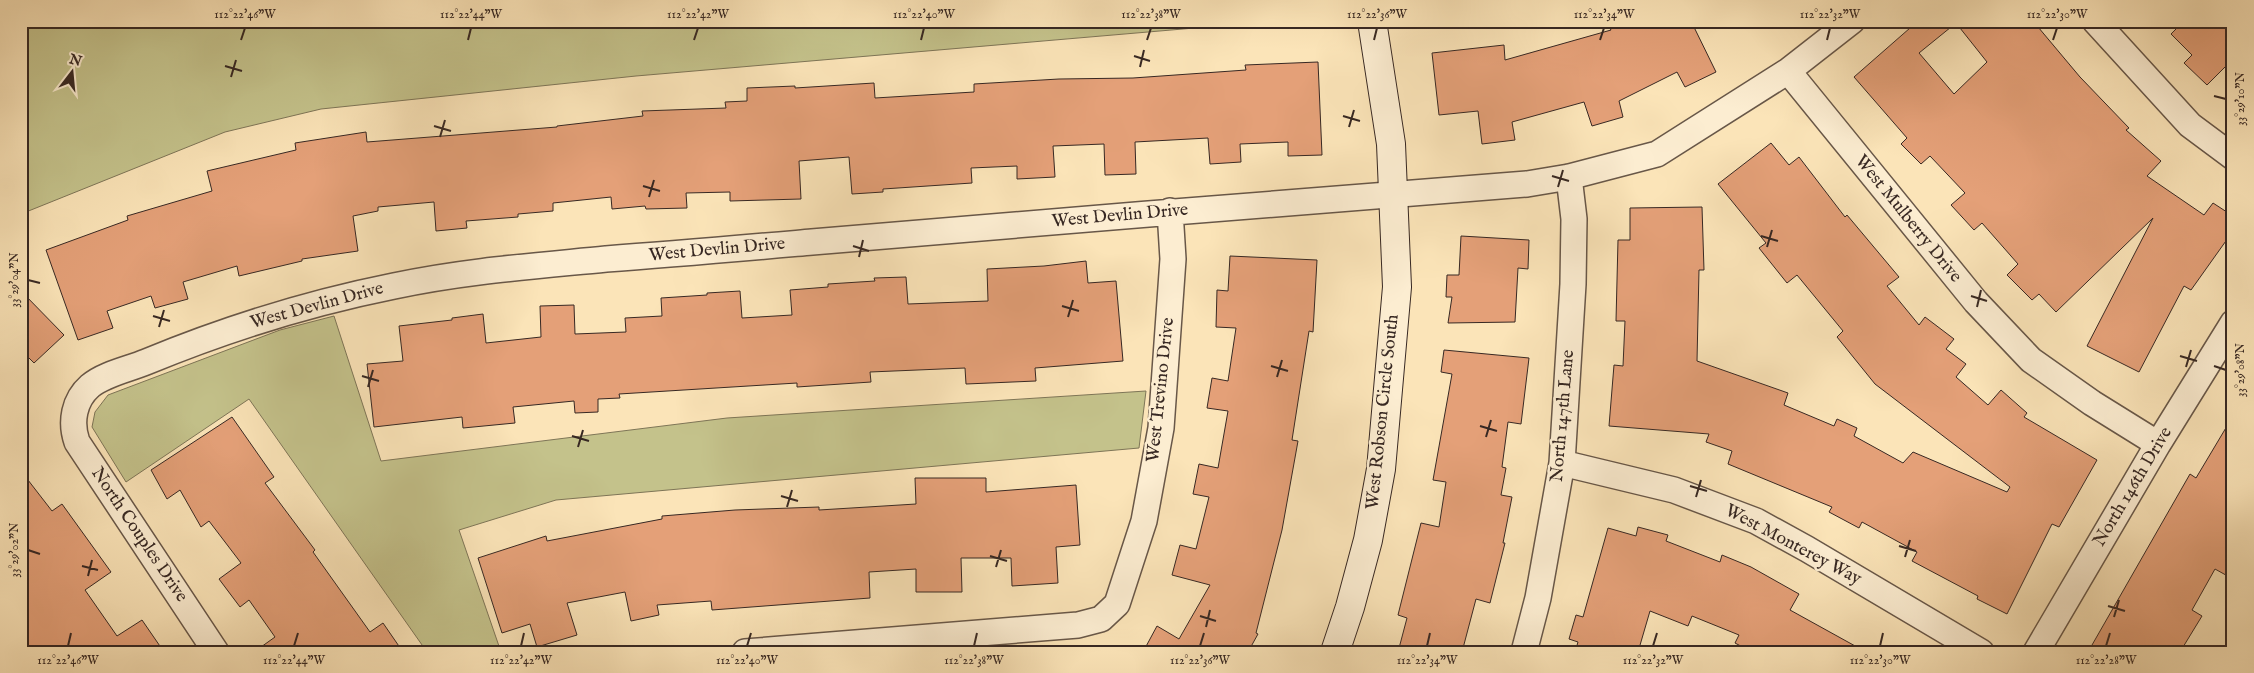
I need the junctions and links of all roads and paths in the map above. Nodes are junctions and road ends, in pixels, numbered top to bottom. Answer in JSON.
{"nodes":[{"id":1,"x":1372,"y":21,"type":"edge"},
{"id":2,"x":1852,"y":21,"type":"edge"},
{"id":3,"x":2095,"y":21,"type":"edge"},
{"id":4,"x":1788,"y":71,"type":"junction"},
{"id":5,"x":2233,"y":157,"type":"edge"},
{"id":6,"x":1569,"y":177,"type":"junction"},
{"id":7,"x":1394,"y":193,"type":"junction"},
{"id":8,"x":1170,"y":212,"type":"junction"},
{"id":9,"x":2233,"y":324,"type":"edge"},
{"id":10,"x":74,"y":415,"type":"joint"},
{"id":11,"x":2158,"y":444,"type":"junction"},
{"id":12,"x":1562,"y":462,"type":"junction"},
{"id":13,"x":216,"y":652,"type":"edge"},
{"id":14,"x":746,"y":652,"type":"edge"},
{"id":15,"x":1334,"y":652,"type":"edge"},
{"id":16,"x":1524,"y":652,"type":"edge"},
{"id":17,"x":1981,"y":652,"type":"edge"},
{"id":18,"x":2036,"y":652,"type":"edge"}],
"edges":[{"from":1,"to":7,"type":"street","name":"West Robson Circle South"},
{"from":2,"to":4,"type":"street"},
{"from":3,"to":5,"type":"street"},
{"from":4,"to":6,"type":"street"},
{"from":4,"to":11,"type":"street","name":"West Mulberry Drive"},
{"from":6,"to":7,"type":"street"},
{"from":6,"to":12,"type":"street","name":"North 147th Lane"},
{"from":7,"to":8,"type":"street","name":"West Devlin Drive"},
{"from":7,"to":15,"type":"street","name":"West Robson Circle South"},
{"from":8,"to":10,"type":"street","name":"West Devlin Drive"},
{"from":8,"to":14,"type":"street","name":"West Trevino Drive"},
{"from":9,"to":11,"type":"street","name":"North 146th Drive"},
{"from":10,"to":13,"type":"street","name":"North Couples Drive"},
{"from":11,"to":18,"type":"street","name":"North 146th Drive"},
{"from":12,"to":16,"type":"street","name":"North 147th Lane"},
{"from":12,"to":17,"type":"street","name":"West Monterey Way"}]}
